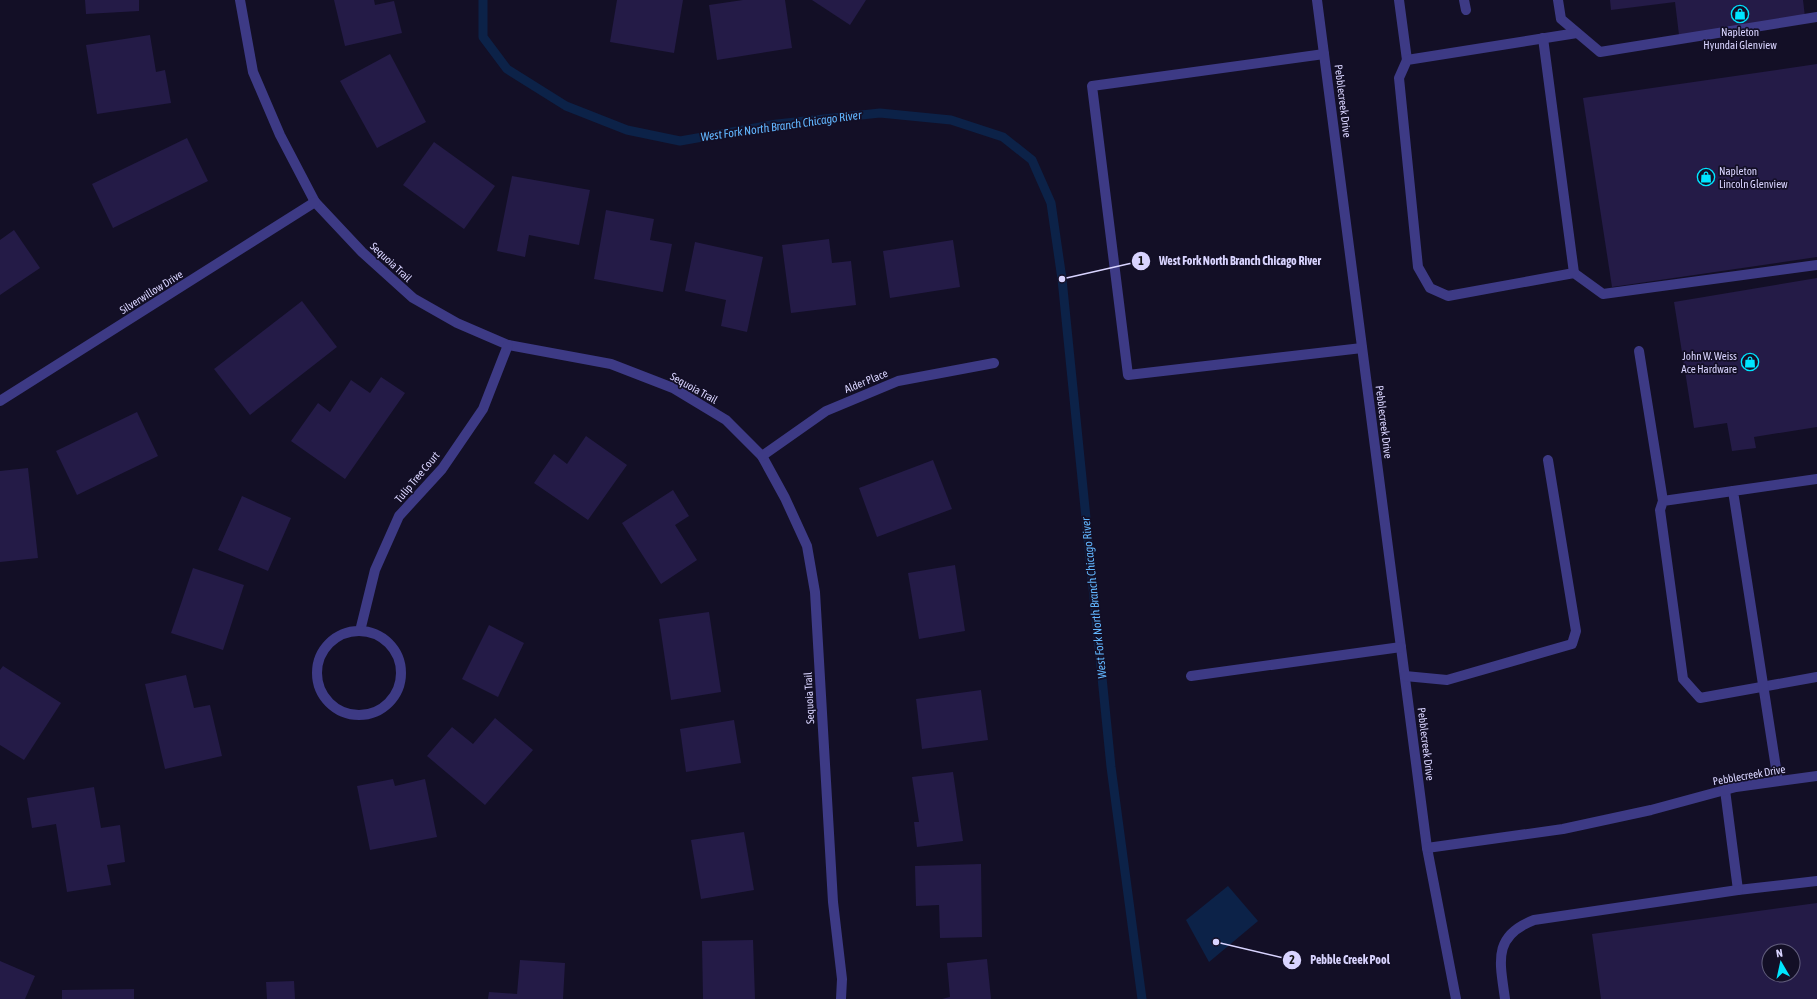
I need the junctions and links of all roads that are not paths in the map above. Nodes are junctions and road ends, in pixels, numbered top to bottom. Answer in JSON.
{"nodes":[{"id":1,"x":240,"y":0,"type":"edge"},
{"id":2,"x":1318,"y":0,"type":"edge"},
{"id":3,"x":1399,"y":0,"type":"edge"},
{"id":4,"x":1464,"y":0,"type":"edge"},
{"id":5,"x":1558,"y":0,"type":"edge"},
{"id":6,"x":1466,"y":10,"type":"dead end"},
{"id":7,"x":1817,"y":17,"type":"edge"},
{"id":8,"x":1577,"y":33,"type":"junction"},
{"id":9,"x":1544,"y":38,"type":"junction"},
{"id":10,"x":1324,"y":54,"type":"junction"},
{"id":11,"x":1407,"y":60,"type":"junction"},
{"id":12,"x":315,"y":202,"type":"junction"},
{"id":13,"x":1817,"y":265,"type":"edge"},
{"id":14,"x":1574,"y":273,"type":"junction"},
{"id":15,"x":508,"y":345,"type":"junction"},
{"id":16,"x":1362,"y":348,"type":"junction"},
{"id":17,"x":1639,"y":351,"type":"dead end"},
{"id":18,"x":994,"y":363,"type":"dead end"},
{"id":19,"x":0,"y":401,"type":"edge"},
{"id":20,"x":762,"y":456,"type":"junction"},
{"id":21,"x":1548,"y":460,"type":"dead end"},
{"id":22,"x":1817,"y":479,"type":"edge"},
{"id":23,"x":1733,"y":491,"type":"junction"},
{"id":24,"x":1664,"y":501,"type":"junction"},
{"id":25,"x":360,"y":631,"type":"junction"},
{"id":26,"x":1401,"y":647,"type":"junction"},
{"id":27,"x":1191,"y":676,"type":"dead end"},
{"id":28,"x":1405,"y":676,"type":"junction"},
{"id":29,"x":1817,"y":677,"type":"edge"},
{"id":30,"x":1764,"y":688,"type":"junction"},
{"id":31,"x":1817,"y":776,"type":"edge"},
{"id":32,"x":1778,"y":781,"type":"junction"},
{"id":33,"x":1725,"y":790,"type":"junction"},
{"id":34,"x":1427,"y":848,"type":"junction"},
{"id":35,"x":1817,"y":881,"type":"edge"},
{"id":36,"x":1738,"y":890,"type":"junction"},
{"id":37,"x":841,"y":999,"type":"edge"},
{"id":38,"x":1456,"y":999,"type":"edge"},
{"id":39,"x":1505,"y":999,"type":"edge"}],
"edges":[{"from":1,"to":12,"type":"street","name":"Sequoia Trail"},
{"from":2,"to":10,"type":"street","name":"Pebblecreek Drive"},
{"from":3,"to":11,"type":"street"},
{"from":4,"to":6,"type":"street"},
{"from":5,"to":8,"type":"street"},
{"from":7,"to":8,"type":"street"},
{"from":8,"to":9,"type":"street"},
{"from":9,"to":11,"type":"street"},
{"from":9,"to":14,"type":"street"},
{"from":10,"to":16,"type":"street","name":"Pebblecreek Drive"},
{"from":10,"to":16,"type":"street"},
{"from":11,"to":14,"type":"street"},
{"from":12,"to":15,"type":"street","name":"Sequoia Trail"},
{"from":12,"to":19,"type":"street","name":"Silverwillow Drive"},
{"from":13,"to":14,"type":"street"},
{"from":15,"to":20,"type":"street","name":"Sequoia Trail"},
{"from":15,"to":25,"type":"street","name":"Tulip Tree Court"},
{"from":16,"to":26,"type":"street","name":"Pebblecreek Drive"},
{"from":17,"to":24,"type":"street"},
{"from":18,"to":20,"type":"street","name":"Alder Place"},
{"from":20,"to":37,"type":"street","name":"Sequoia Trail"},
{"from":21,"to":28,"type":"street"},
{"from":22,"to":23,"type":"street"},
{"from":23,"to":24,"type":"street"},
{"from":23,"to":30,"type":"street"},
{"from":24,"to":30,"type":"street"},
{"from":25,"to":25,"type":"street"},
{"from":26,"to":27,"type":"street"},
{"from":26,"to":28,"type":"street","name":"Pebblecreek Drive"},
{"from":28,"to":34,"type":"street","name":"Pebblecreek Drive"},
{"from":29,"to":30,"type":"street"},
{"from":30,"to":32,"type":"street"},
{"from":31,"to":32,"type":"street","name":"Pebblecreek Drive"},
{"from":32,"to":33,"type":"street","name":"Pebblecreek Drive"},
{"from":33,"to":34,"type":"street","name":"Pebblecreek Drive"},
{"from":33,"to":36,"type":"street"},
{"from":34,"to":38,"type":"street","name":"Pebblecreek Drive"},
{"from":35,"to":36,"type":"street"},
{"from":36,"to":39,"type":"street"}]}
